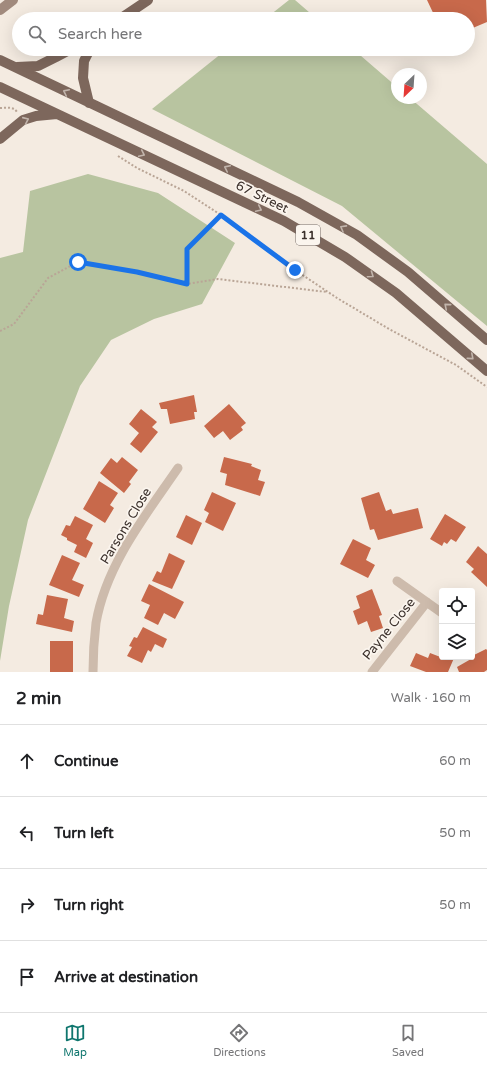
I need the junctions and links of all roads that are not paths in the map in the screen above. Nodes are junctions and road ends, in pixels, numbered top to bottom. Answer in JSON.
{"nodes":[{"id":1,"x":13,"y":0,"type":"edge"},
{"id":2,"x":148,"y":0,"type":"edge"},
{"id":3,"x":0,"y":10,"type":"edge"},
{"id":4,"x":130,"y":12,"type":"edge"},
{"id":5,"x":59,"y":56,"type":"edge"},
{"id":6,"x":86,"y":56,"type":"edge"},
{"id":7,"x":0,"y":60,"type":"edge"},
{"id":8,"x":15,"y":67,"type":"junction"},
{"id":9,"x":0,"y":87,"type":"edge"},
{"id":10,"x":89,"y":103,"type":"junction"},
{"id":11,"x":57,"y":114,"type":"junction"},
{"id":12,"x":0,"y":139,"type":"edge"},
{"id":13,"x":487,"y":340,"type":"edge"},
{"id":14,"x":487,"y":371,"type":"edge"},
{"id":15,"x":178,"y":468,"type":"dead end"},
{"id":16,"x":397,"y":581,"type":"dead end"},
{"id":17,"x":428,"y":602,"type":"junction"},
{"id":18,"x":439,"y":611,"type":"edge"},
{"id":19,"x":93,"y":672,"type":"edge"},
{"id":20,"x":372,"y":672,"type":"edge"}],
"edges":[{"from":1,"to":3,"type":"main road"},
{"from":2,"to":4,"type":"main road"},
{"from":5,"to":8,"type":"main road"},
{"from":6,"to":10,"type":"main road"},
{"from":7,"to":8,"type":"main road","name":"67 Street","number":"11"},
{"from":10,"to":8,"type":"main road","name":"67 Street","number":"11","one_way":true},
{"from":9,"to":11,"type":"main road","name":"67 Street","number":"11"},
{"from":13,"to":10,"type":"main road","name":"67 Street","number":"11","one_way":true},
{"from":12,"to":11,"type":"main road","one_way":true},
{"from":11,"to":14,"type":"main road","name":"67 Street","number":"11","one_way":true},
{"from":15,"to":19,"type":"street","name":"Parsons Close"},
{"from":16,"to":17,"type":"street","name":"Payne Close"},
{"from":17,"to":18,"type":"street","name":"Payne Close"},
{"from":17,"to":20,"type":"street","name":"Payne Close"}]}
